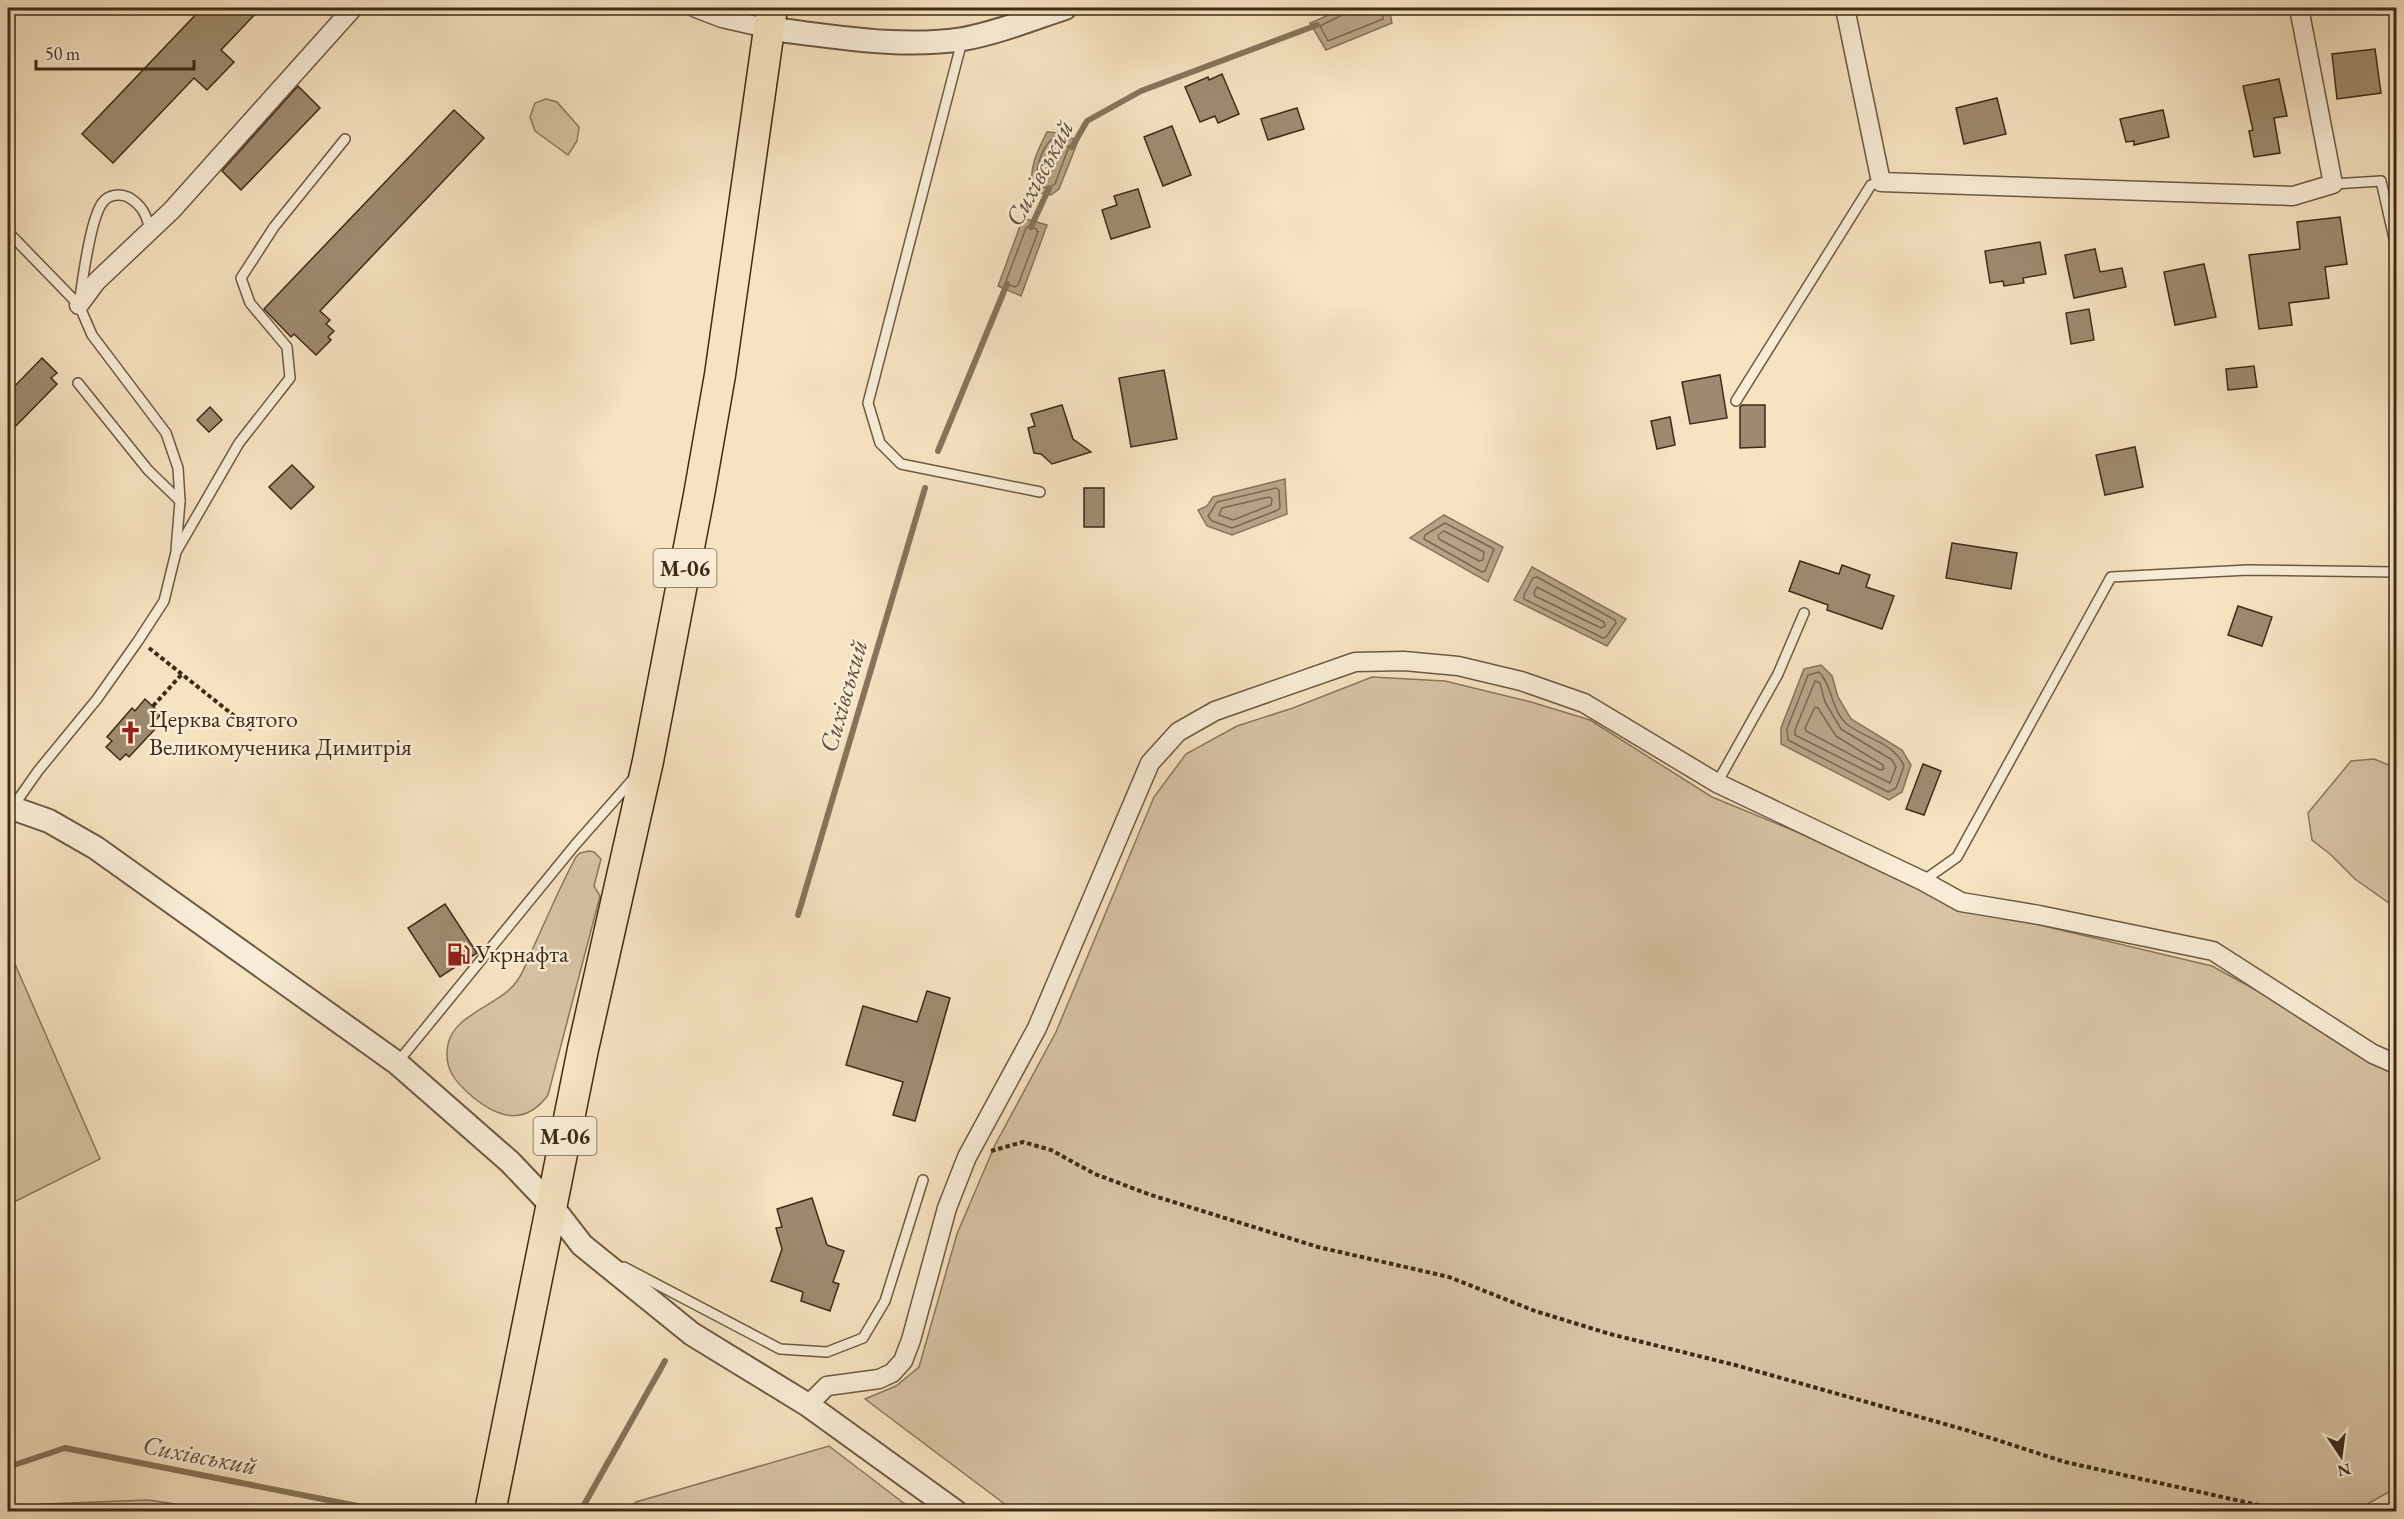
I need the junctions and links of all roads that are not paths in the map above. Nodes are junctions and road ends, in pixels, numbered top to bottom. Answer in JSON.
{"nodes":[{"id":1,"x":353,"y":8,"type":"edge"},
{"id":2,"x":696,"y":8,"type":"edge"},
{"id":3,"x":1065,"y":8,"type":"edge"},
{"id":4,"x":1845,"y":8,"type":"edge"},
{"id":5,"x":2299,"y":8,"type":"edge"},
{"id":6,"x":771,"y":18,"type":"edge"},
{"id":7,"x":963,"y":39,"type":"junction"},
{"id":8,"x":345,"y":139,"type":"dead end"},
{"id":9,"x":1881,"y":182,"type":"junction"},
{"id":10,"x":2333,"y":184,"type":"junction"},
{"id":11,"x":150,"y":231,"type":"junction"},
{"id":12,"x":8,"y":232,"type":"edge"},
{"id":13,"x":2397,"y":247,"type":"edge"},
{"id":14,"x":79,"y":305,"type":"junction"},
{"id":15,"x":78,"y":383,"type":"dead end"},
{"id":16,"x":1736,"y":401,"type":"dead end"},
{"id":17,"x":1040,"y":492,"type":"dead end"},
{"id":18,"x":180,"y":501,"type":"junction"},
{"id":19,"x":176,"y":552,"type":"junction"},
{"id":20,"x":2397,"y":572,"type":"edge"},
{"id":21,"x":1804,"y":613,"type":"dead end"},
{"id":22,"x":648,"y":761,"type":"junction"},
{"id":23,"x":1717,"y":783,"type":"junction"},
{"id":24,"x":10,"y":808,"type":"edge"},
{"id":25,"x":1923,"y":881,"type":"junction"},
{"id":26,"x":397,"y":1062,"type":"junction"},
{"id":27,"x":2397,"y":1064,"type":"edge"},
{"id":28,"x":923,"y":1180,"type":"dead end"},
{"id":29,"x":551,"y":1205,"type":"junction"},
{"id":30,"x":582,"y":1245,"type":"junction"},
{"id":31,"x":808,"y":1405,"type":"junction"},
{"id":32,"x":490,"y":1512,"type":"edge"},
{"id":33,"x":956,"y":1512,"type":"edge"}],
"edges":[{"from":1,"to":11,"type":"street"},
{"from":2,"to":6,"type":"street"},
{"from":3,"to":7,"type":"street"},
{"from":4,"to":9,"type":"street"},
{"from":5,"to":10,"type":"street"},
{"from":6,"to":7,"type":"street"},
{"from":6,"to":22,"type":"highway","number":"М-06"},
{"from":7,"to":17,"type":"lane"},
{"from":8,"to":19,"type":"lane"},
{"from":9,"to":10,"type":"street"},
{"from":9,"to":16,"type":"lane"},
{"from":10,"to":13,"type":"lane"},
{"from":11,"to":14,"type":"street"},
{"from":11,"to":14,"type":"lane"},
{"from":12,"to":14,"type":"lane"},
{"from":14,"to":18,"type":"lane"},
{"from":15,"to":18,"type":"lane"},
{"from":18,"to":19,"type":"lane"},
{"from":19,"to":24,"type":"lane"},
{"from":20,"to":25,"type":"lane"},
{"from":21,"to":23,"type":"lane"},
{"from":22,"to":26,"type":"lane"},
{"from":22,"to":29,"type":"highway","number":"М-06"},
{"from":23,"to":25,"type":"street"},
{"from":23,"to":31,"type":"street"},
{"from":24,"to":26,"type":"street"},
{"from":25,"to":27,"type":"street"},
{"from":26,"to":29,"type":"street"},
{"from":28,"to":30,"type":"lane"},
{"from":29,"to":30,"type":"street"},
{"from":29,"to":32,"type":"highway","number":"М-06"},
{"from":30,"to":31,"type":"street"},
{"from":31,"to":33,"type":"street"}]}
